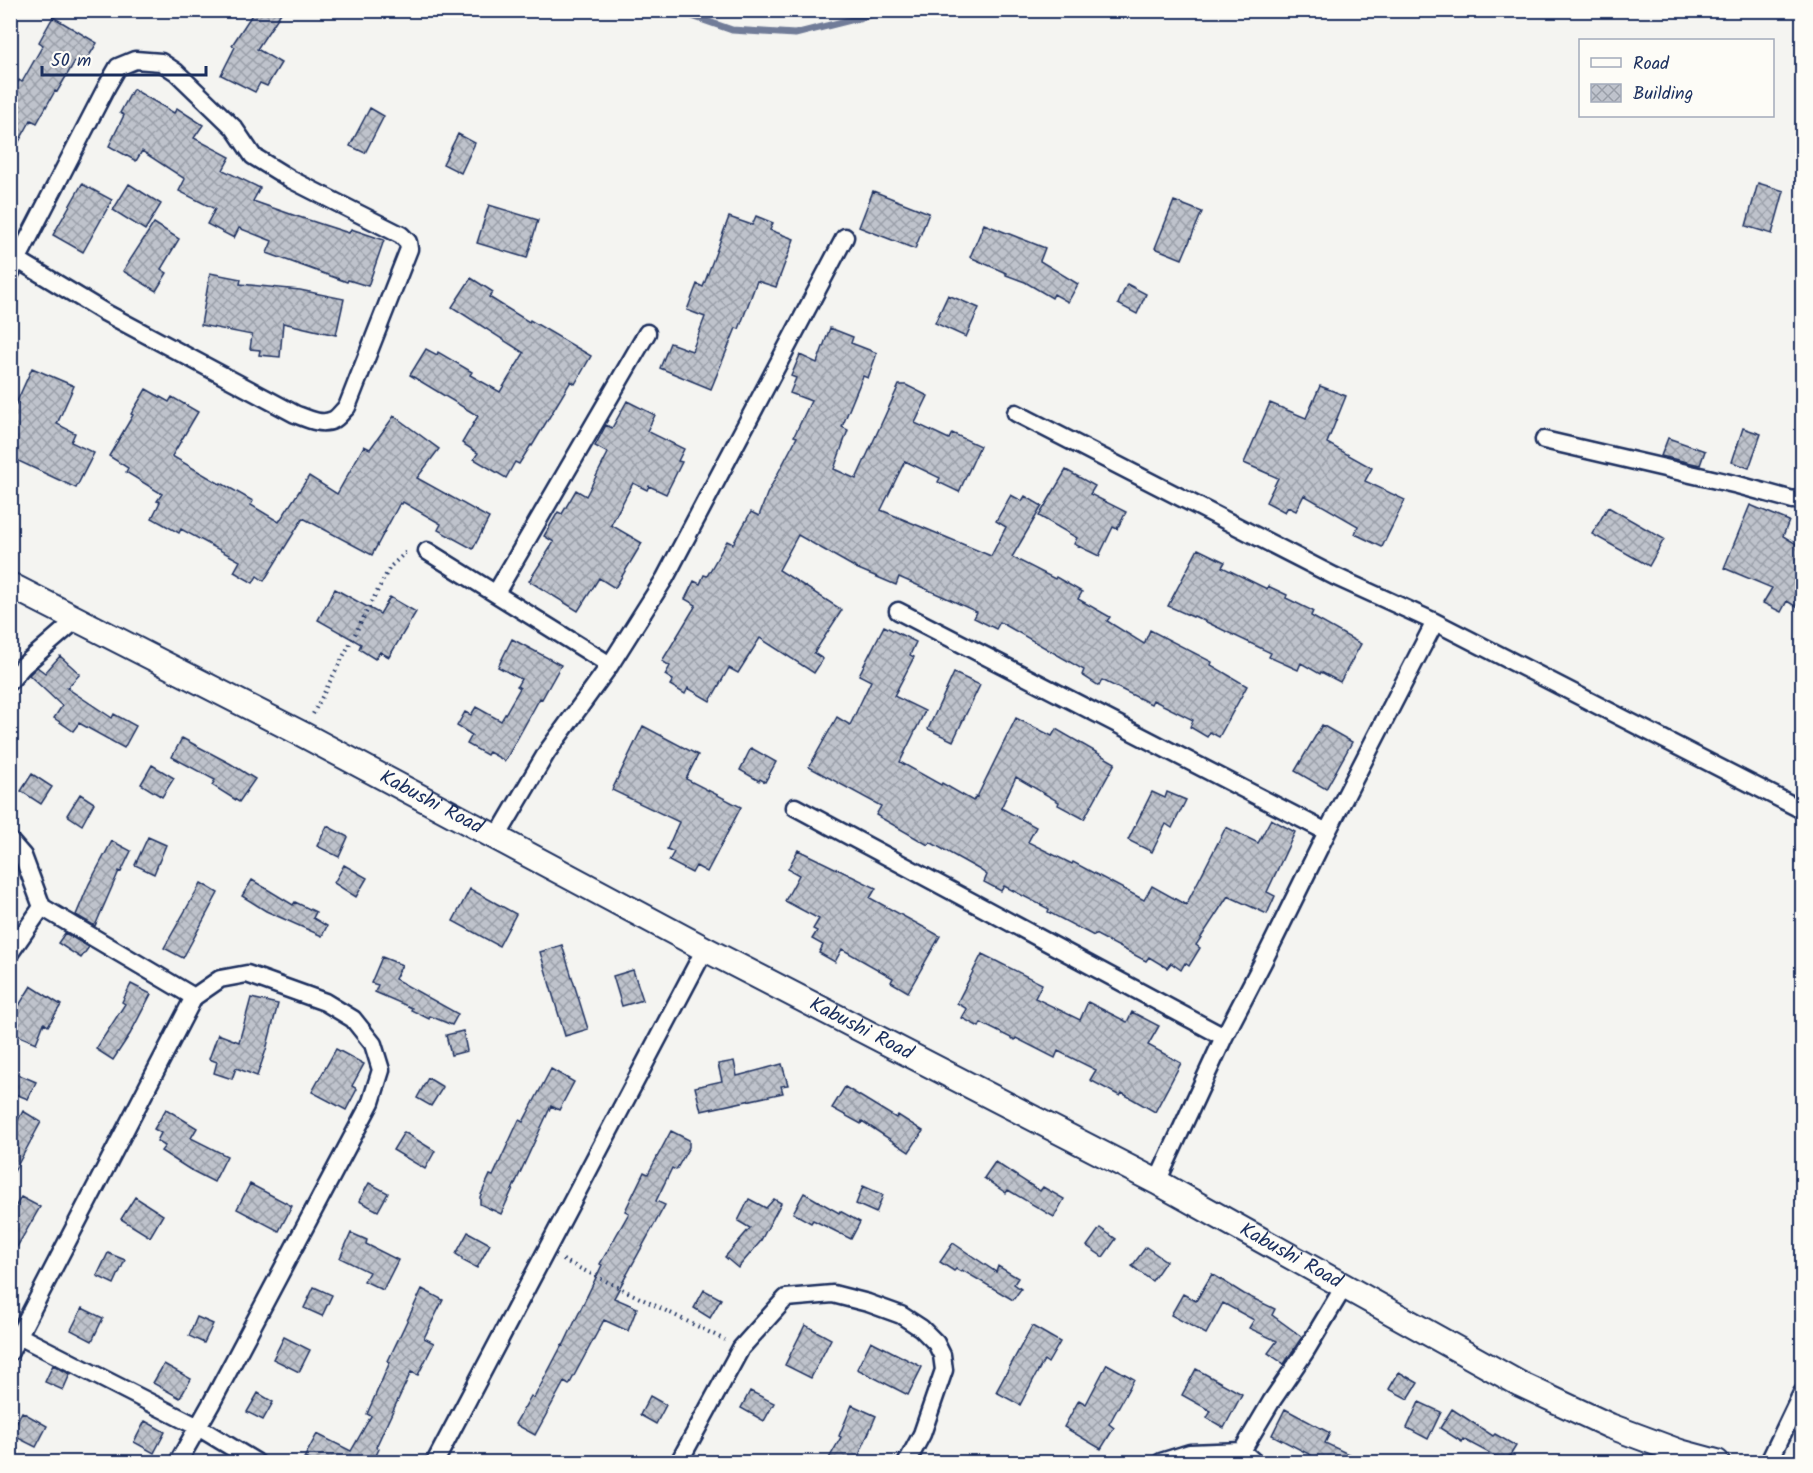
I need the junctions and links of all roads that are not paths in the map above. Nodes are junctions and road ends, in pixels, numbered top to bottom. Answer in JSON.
{"nodes":[{"id":1,"x":845,"y":237,"type":"dead end"},
{"id":2,"x":16,"y":255,"type":"edge"},
{"id":3,"x":647,"y":333,"type":"dead end"},
{"id":4,"x":1016,"y":413,"type":"dead end"},
{"id":5,"x":1544,"y":440,"type":"dead end"},
{"id":6,"x":1803,"y":498,"type":"edge"},
{"id":7,"x":427,"y":551,"type":"road end"},
{"id":8,"x":10,"y":585,"type":"edge"},
{"id":9,"x":495,"y":593,"type":"junction"},
{"id":10,"x":898,"y":611,"type":"dead end"},
{"id":11,"x":77,"y":619,"type":"junction"},
{"id":12,"x":1435,"y":622,"type":"junction"},
{"id":13,"x":610,"y":665,"type":"junction"},
{"id":14,"x":10,"y":681,"type":"edge"},
{"id":15,"x":795,"y":807,"type":"dead end"},
{"id":16,"x":1803,"y":810,"type":"edge"},
{"id":17,"x":1327,"y":832,"type":"junction"},
{"id":18,"x":497,"y":837,"type":"junction"},
{"id":19,"x":10,"y":841,"type":"edge"},
{"id":20,"x":42,"y":907,"type":"junction"},
{"id":21,"x":705,"y":949,"type":"junction"},
{"id":22,"x":10,"y":953,"type":"edge"},
{"id":23,"x":194,"y":997,"type":"junction"},
{"id":24,"x":1224,"y":1037,"type":"junction"},
{"id":25,"x":1157,"y":1182,"type":"junction"},
{"id":26,"x":1345,"y":1285,"type":"junction"},
{"id":27,"x":19,"y":1335,"type":"junction"},
{"id":28,"x":10,"y":1352,"type":"edge"},
{"id":29,"x":1803,"y":1393,"type":"edge"},
{"id":30,"x":198,"y":1427,"type":"junction"},
{"id":31,"x":1248,"y":1457,"type":"edge"},
{"id":32,"x":178,"y":1462,"type":"edge"},
{"id":33,"x":256,"y":1462,"type":"edge"},
{"id":34,"x":435,"y":1462,"type":"edge"},
{"id":35,"x":679,"y":1462,"type":"edge"},
{"id":36,"x":907,"y":1462,"type":"edge"},
{"id":37,"x":1161,"y":1462,"type":"edge"},
{"id":38,"x":1717,"y":1462,"type":"edge"},
{"id":39,"x":1769,"y":1462,"type":"edge"}],
"edges":[{"from":1,"to":13,"type":"street"},
{"from":2,"to":2,"type":"street"},
{"from":3,"to":9,"type":"street"},
{"from":4,"to":12,"type":"street"},
{"from":5,"to":6,"type":"street"},
{"from":7,"to":9,"type":"street"},
{"from":8,"to":11,"type":"main road","name":"Kabushi Road"},
{"from":9,"to":13,"type":"street"},
{"from":10,"to":17,"type":"street"},
{"from":11,"to":14,"type":"street"},
{"from":11,"to":18,"type":"main road","name":"Kabushi Road"},
{"from":12,"to":16,"type":"street"},
{"from":12,"to":17,"type":"street"},
{"from":13,"to":18,"type":"street"},
{"from":15,"to":24,"type":"street"},
{"from":17,"to":24,"type":"street"},
{"from":18,"to":21,"type":"main road","name":"Kabushi Road"},
{"from":19,"to":20,"type":"street"},
{"from":20,"to":22,"type":"street"},
{"from":20,"to":23,"type":"street"},
{"from":21,"to":25,"type":"main road","name":"Kabushi Road"},
{"from":21,"to":34,"type":"street"},
{"from":23,"to":27,"type":"street"},
{"from":23,"to":30,"type":"street"},
{"from":24,"to":25,"type":"street"},
{"from":25,"to":26,"type":"main road","name":"Kabushi Road"},
{"from":26,"to":31,"type":"street"},
{"from":26,"to":38,"type":"main road","name":"Kabushi Road"},
{"from":27,"to":28,"type":"street"},
{"from":27,"to":30,"type":"street"},
{"from":29,"to":39,"type":"street"},
{"from":30,"to":32,"type":"street"},
{"from":30,"to":33,"type":"street"},
{"from":31,"to":37,"type":"street"},
{"from":35,"to":36,"type":"street"}]}
